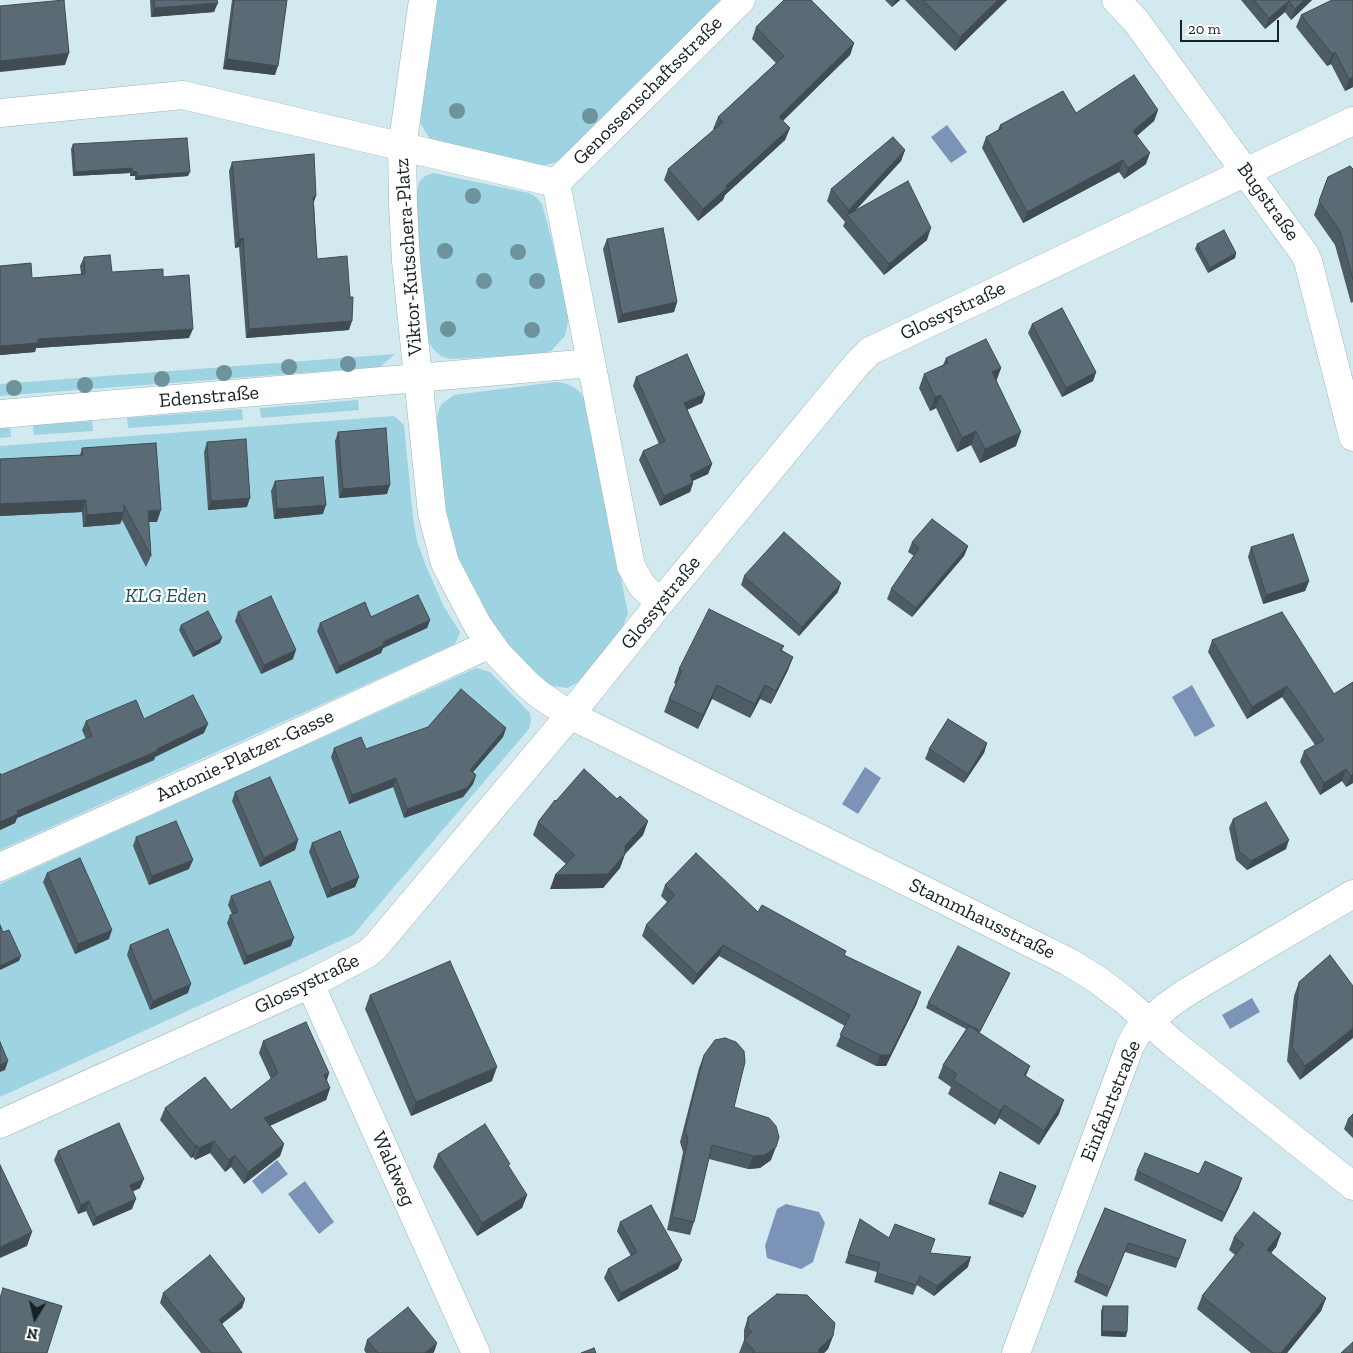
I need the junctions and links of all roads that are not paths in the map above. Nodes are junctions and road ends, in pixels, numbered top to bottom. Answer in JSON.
{"nodes":[{"id":1,"x":423,"y":0,"type":"edge"},
{"id":2,"x":741,"y":0,"type":"edge"},
{"id":3,"x":1116,"y":0,"type":"edge"},
{"id":4,"x":0,"y":113,"type":"edge"},
{"id":5,"x":1353,"y":121,"type":"edge"},
{"id":6,"x":402,"y":148,"type":"junction"},
{"id":7,"x":1246,"y":173,"type":"junction"},
{"id":8,"x":556,"y":183,"type":"junction"},
{"id":9,"x":591,"y":363,"type":"junction"},
{"id":10,"x":417,"y":379,"type":"junction"},
{"id":11,"x":0,"y":414,"type":"edge"},
{"id":12,"x":1353,"y":437,"type":"edge"},
{"id":13,"x":660,"y":603,"type":"junction"},
{"id":14,"x":490,"y":644,"type":"junction"},
{"id":15,"x":570,"y":715,"type":"junction"},
{"id":16,"x":0,"y":867,"type":"edge"},
{"id":17,"x":1353,"y":894,"type":"edge"},
{"id":18,"x":310,"y":984,"type":"junction"},
{"id":19,"x":1149,"y":1021,"type":"junction"},
{"id":20,"x":0,"y":1124,"type":"edge"},
{"id":21,"x":1353,"y":1186,"type":"edge"},
{"id":22,"x":476,"y":1353,"type":"edge"},
{"id":23,"x":1016,"y":1353,"type":"edge"}],
"edges":[{"from":1,"to":6,"type":"street"},
{"from":2,"to":8,"type":"street","name":"Genossenschaftsstraße"},
{"from":3,"to":7,"type":"street","name":"Bugstraße"},
{"from":4,"to":6,"type":"street"},
{"from":5,"to":7,"type":"street","name":"Glossystraße"},
{"from":6,"to":8,"type":"street","name":"Viktor-Kutschera-Platz"},
{"from":6,"to":10,"type":"street","name":"Viktor-Kutschera-Platz"},
{"from":7,"to":12,"type":"street","name":"Bugstraße"},
{"from":7,"to":13,"type":"street","name":"Glossystraße"},
{"from":8,"to":9,"type":"street"},
{"from":9,"to":10,"type":"street","name":"Viktor-Kutschera-Platz"},
{"from":9,"to":13,"type":"street"},
{"from":10,"to":11,"type":"street","name":"Edenstraße"},
{"from":10,"to":14,"type":"street","name":"Viktor-Kutschera-Platz"},
{"from":13,"to":15,"type":"street","name":"Glossystraße"},
{"from":14,"to":15,"type":"street","name":"Viktor-Kutschera-Platz"},
{"from":14,"to":16,"type":"street","name":"Antonie-Platzer-Gasse"},
{"from":15,"to":18,"type":"street","name":"Glossystraße"},
{"from":15,"to":19,"type":"street","name":"Stammhausstraße"},
{"from":17,"to":19,"type":"street","name":"Einfahrtstraße"},
{"from":18,"to":20,"type":"street","name":"Glossystraße"},
{"from":18,"to":22,"type":"street","name":"Waldweg"},
{"from":19,"to":21,"type":"street","name":"Stammhausstraße"},
{"from":19,"to":23,"type":"street","name":"Einfahrtstraße"}]}
